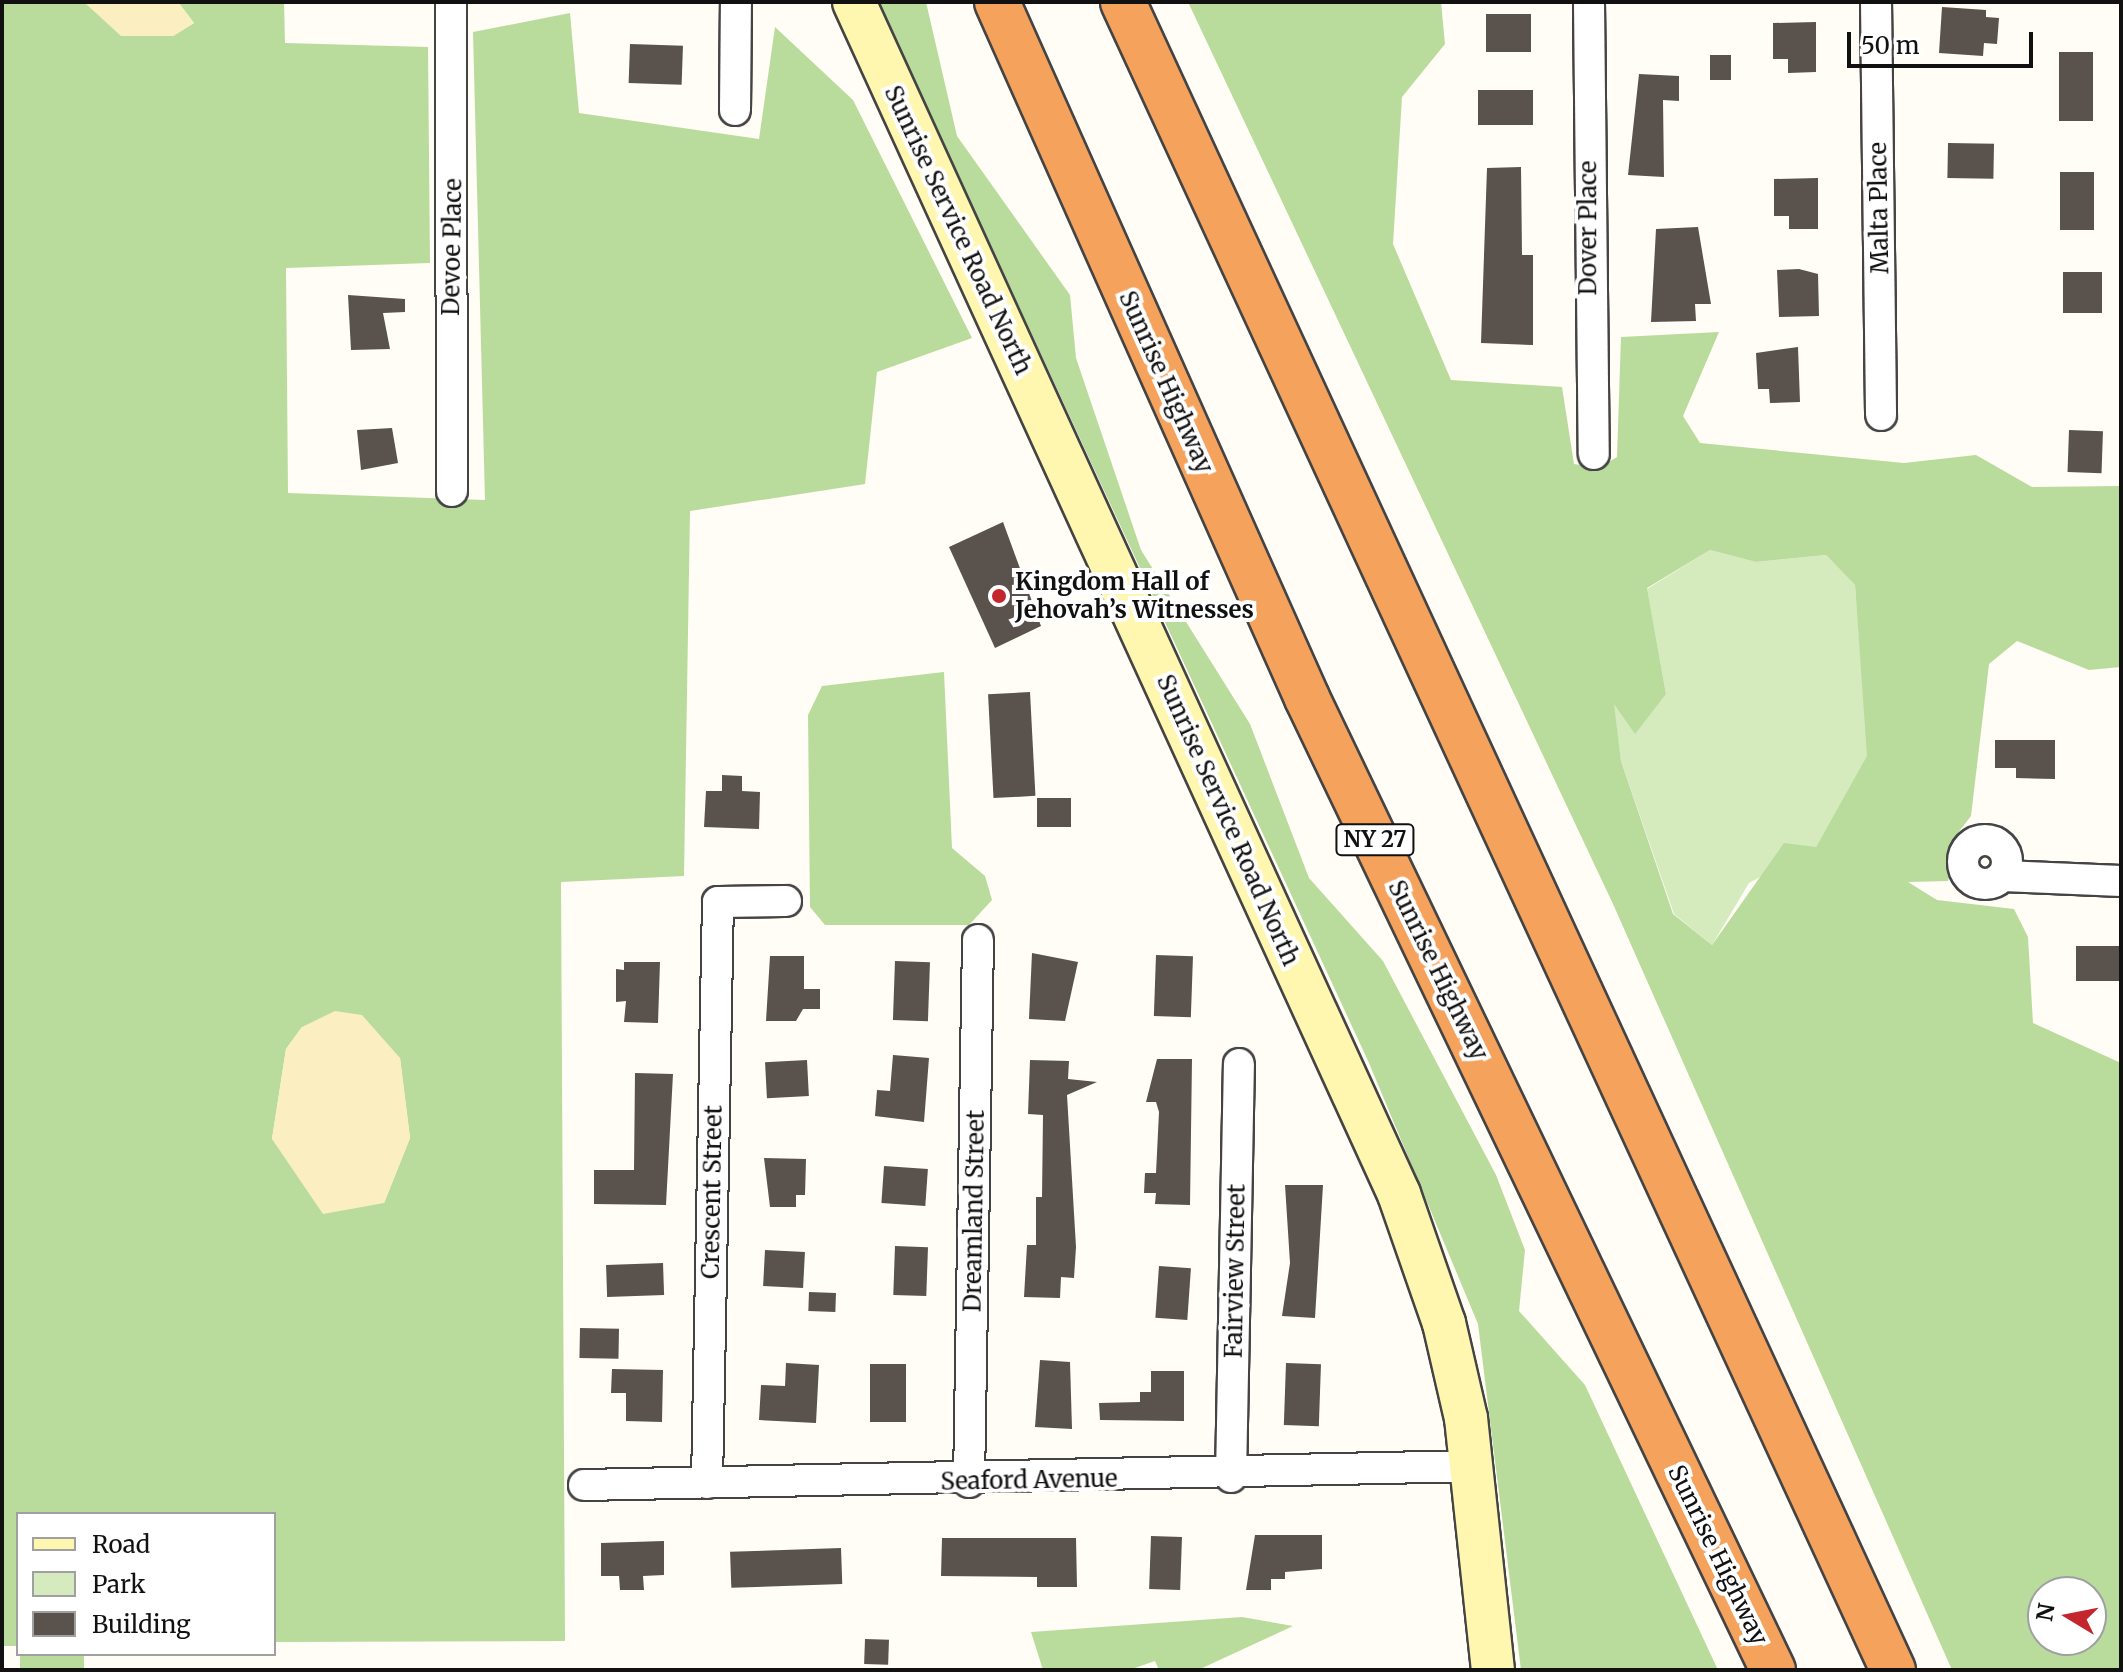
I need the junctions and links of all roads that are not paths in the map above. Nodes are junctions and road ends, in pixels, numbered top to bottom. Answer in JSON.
{"nodes":[{"id":1,"x":451,"y":2,"type":"edge"},
{"id":2,"x":736,"y":2,"type":"edge"},
{"id":3,"x":854,"y":2,"type":"edge"},
{"id":4,"x":997,"y":2,"type":"edge"},
{"id":5,"x":1123,"y":2,"type":"edge"},
{"id":6,"x":1589,"y":2,"type":"edge"},
{"id":7,"x":1876,"y":2,"type":"edge"},
{"id":8,"x":735,"y":110,"type":"dead end"},
{"id":9,"x":1881,"y":415,"type":"dead end"},
{"id":10,"x":1594,"y":454,"type":"dead end"},
{"id":11,"x":452,"y":491,"type":"dead end"},
{"id":12,"x":2003,"y":876,"type":"dead end"},
{"id":13,"x":2121,"y":881,"type":"edge"},
{"id":14,"x":786,"y":901,"type":"dead end"},
{"id":15,"x":978,"y":940,"type":"dead end"},
{"id":16,"x":1239,"y":1064,"type":"dead end"},
{"id":17,"x":1473,"y":1466,"type":"junction"},
{"id":18,"x":1231,"y":1477,"type":"junction"},
{"id":19,"x":969,"y":1482,"type":"junction"},
{"id":20,"x":707,"y":1483,"type":"junction"},
{"id":21,"x":584,"y":1485,"type":"dead end"},
{"id":22,"x":1493,"y":1670,"type":"edge"},
{"id":23,"x":1773,"y":1670,"type":"edge"},
{"id":24,"x":1893,"y":1670,"type":"edge"}],
"edges":[{"from":1,"to":11,"type":"street","name":"Devoe Place"},
{"from":2,"to":8,"type":"street"},
{"from":3,"to":17,"type":"street","name":"Sunrise Service Road North"},
{"from":4,"to":23,"type":"highway","name":"Sunrise Highway","number":"NY 27"},
{"from":5,"to":24,"type":"highway"},
{"from":6,"to":10,"type":"street","name":"Dover Place"},
{"from":7,"to":9,"type":"street","name":"Malta Place"},
{"from":12,"to":13,"type":"street"},
{"from":14,"to":20,"type":"street","name":"Crescent Street"},
{"from":15,"to":19,"type":"street","name":"Dreamland Street"},
{"from":16,"to":18,"type":"street","name":"Fairview Street"},
{"from":17,"to":18,"type":"street","name":"Seaford Avenue"},
{"from":17,"to":22,"type":"street","name":"Sunrise Service Road North"},
{"from":18,"to":19,"type":"street","name":"Seaford Avenue"},
{"from":19,"to":20,"type":"street","name":"Seaford Avenue"},
{"from":20,"to":21,"type":"street","name":"Seaford Avenue"}]}
